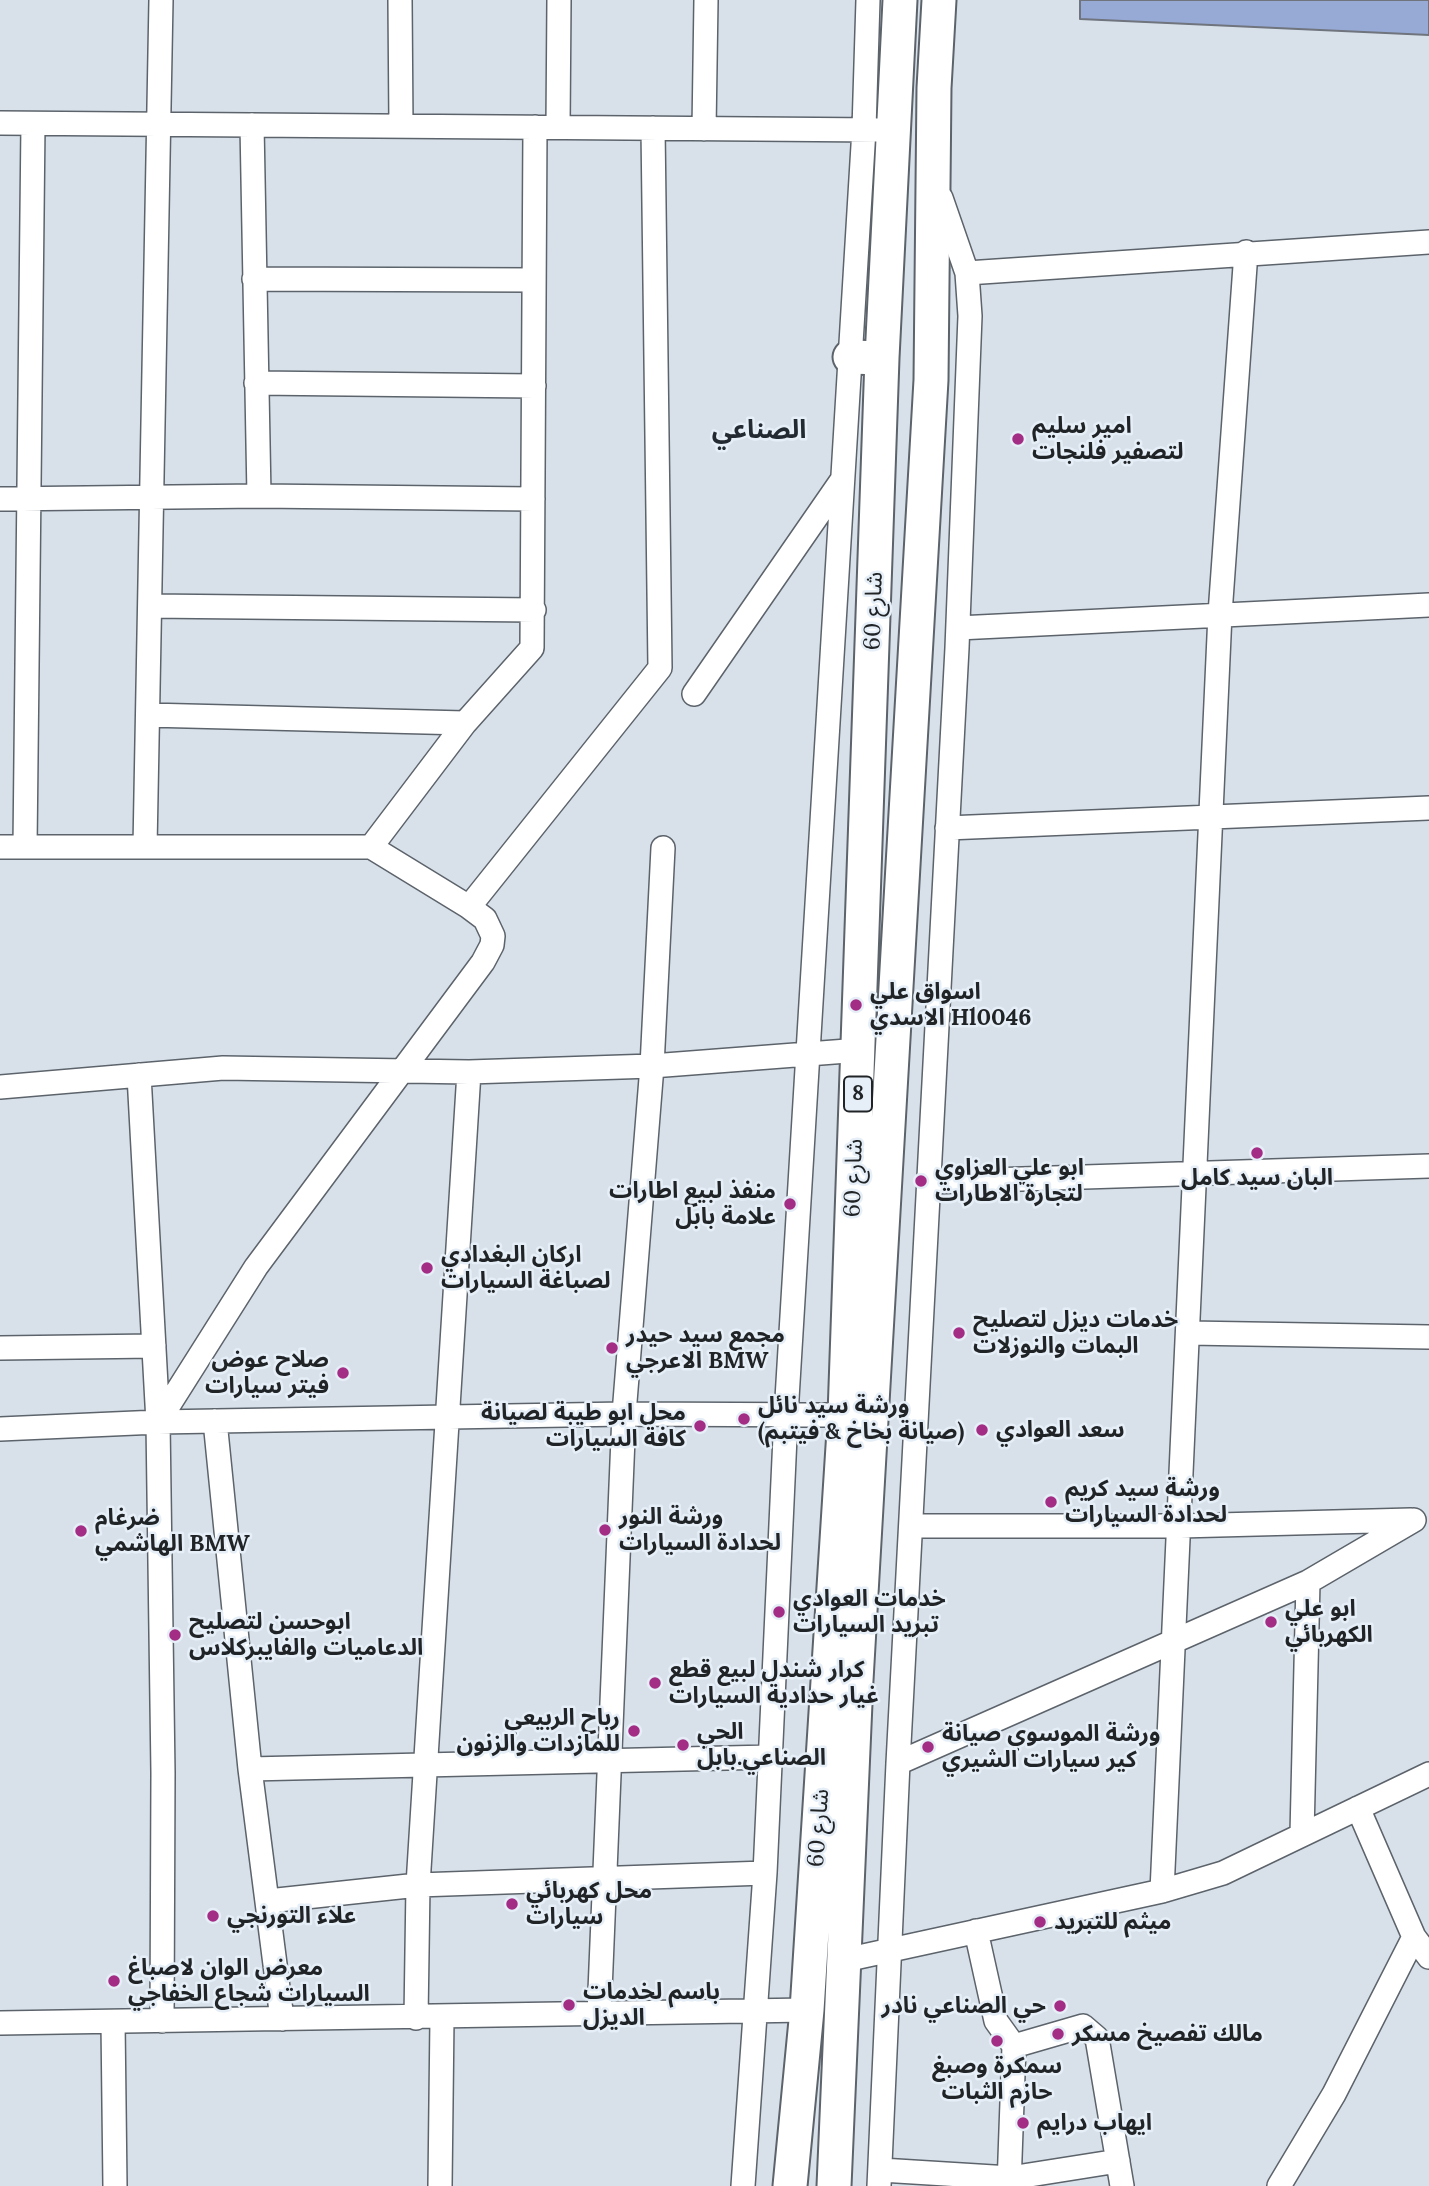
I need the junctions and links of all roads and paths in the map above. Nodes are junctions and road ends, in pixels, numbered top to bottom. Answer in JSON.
{"nodes":[{"id":1,"x":161,"y":0,"type":"edge"},
{"id":2,"x":400,"y":0,"type":"edge"},
{"id":3,"x":559,"y":0,"type":"edge"},
{"id":4,"x":705,"y":0,"type":"edge"},
{"id":5,"x":867,"y":0,"type":"edge"},
{"id":6,"x":901,"y":0,"type":"edge"},
{"id":7,"x":939,"y":0,"type":"edge"},
{"id":8,"x":0,"y":123,"type":"edge"},
{"id":9,"x":33,"y":124,"type":"junction"},
{"id":10,"x":160,"y":125,"type":"junction"},
{"id":11,"x":252,"y":125,"type":"junction"},
{"id":12,"x":401,"y":127,"type":"junction"},
{"id":13,"x":558,"y":127,"type":"junction"},
{"id":14,"x":535,"y":128,"type":"junction"},
{"id":15,"x":653,"y":128,"type":"junction"},
{"id":16,"x":704,"y":129,"type":"junction"},
{"id":17,"x":878,"y":130,"type":"junction"},
{"id":18,"x":933,"y":160,"type":"junction"},
{"id":19,"x":1429,"y":242,"type":"edge"},
{"id":20,"x":1246,"y":252,"type":"junction"},
{"id":21,"x":967,"y":272,"type":"junction"},
{"id":22,"x":254,"y":279,"type":"junction"},
{"id":23,"x":534,"y":280,"type":"junction"},
{"id":24,"x":866,"y":357,"type":"junction"},
{"id":25,"x":257,"y":383,"type":"junction"},
{"id":26,"x":534,"y":386,"type":"junction"},
{"id":27,"x":842,"y":480,"type":"junction"},
{"id":28,"x":259,"y":496,"type":"junction"},
{"id":29,"x":29,"y":498,"type":"junction"},
{"id":30,"x":0,"y":499,"type":"edge"},
{"id":31,"x":153,"y":499,"type":"junction"},
{"id":32,"x":533,"y":499,"type":"junction"},
{"id":33,"x":150,"y":606,"type":"junction"},
{"id":34,"x":1429,"y":606,"type":"edge"},
{"id":35,"x":534,"y":610,"type":"junction"},
{"id":36,"x":1220,"y":614,"type":"junction"},
{"id":37,"x":958,"y":628,"type":"junction"},
{"id":38,"x":694,"y":694,"type":"dead end"},
{"id":39,"x":148,"y":715,"type":"junction"},
{"id":40,"x":465,"y":723,"type":"junction"},
{"id":41,"x":1429,"y":808,"type":"edge"},
{"id":42,"x":1211,"y":817,"type":"junction"},
{"id":43,"x":947,"y":828,"type":"junction"},
{"id":44,"x":0,"y":847,"type":"edge"},
{"id":45,"x":25,"y":847,"type":"junction"},
{"id":46,"x":145,"y":847,"type":"junction"},
{"id":47,"x":370,"y":847,"type":"junction"},
{"id":48,"x":663,"y":848,"type":"dead end"},
{"id":49,"x":469,"y":907,"type":"junction"},
{"id":50,"x":860,"y":1050,"type":"junction"},
{"id":51,"x":808,"y":1053,"type":"junction"},
{"id":52,"x":652,"y":1066,"type":"junction"},
{"id":53,"x":406,"y":1069,"type":"junction"},
{"id":54,"x":469,"y":1072,"type":"junction"},
{"id":55,"x":139,"y":1075,"type":"junction"},
{"id":56,"x":0,"y":1087,"type":"edge"},
{"id":57,"x":1429,"y":1166,"type":"edge"},
{"id":58,"x":1196,"y":1176,"type":"junction"},
{"id":59,"x":928,"y":1182,"type":"junction"},
{"id":60,"x":1189,"y":1333,"type":"junction"},
{"id":61,"x":1429,"y":1337,"type":"edge"},
{"id":62,"x":154,"y":1346,"type":"junction"},
{"id":63,"x":0,"y":1348,"type":"edge"},
{"id":64,"x":624,"y":1414,"type":"junction"},
{"id":65,"x":786,"y":1415,"type":"junction"},
{"id":66,"x":845,"y":1415,"type":"junction"},
{"id":67,"x":449,"y":1417,"type":"junction"},
{"id":68,"x":215,"y":1421,"type":"junction"},
{"id":69,"x":158,"y":1422,"type":"junction"},
{"id":70,"x":0,"y":1429,"type":"edge"},
{"id":71,"x":1422,"y":1520,"type":"edge"},
{"id":72,"x":911,"y":1526,"type":"junction"},
{"id":73,"x":1180,"y":1526,"type":"junction"},
{"id":74,"x":1308,"y":1582,"type":"junction"},
{"id":75,"x":1174,"y":1644,"type":"junction"},
{"id":76,"x":770,"y":1757,"type":"junction"},
{"id":77,"x":609,"y":1762,"type":"junction"},
{"id":78,"x":898,"y":1763,"type":"junction"},
{"id":79,"x":425,"y":1767,"type":"junction"},
{"id":80,"x":250,"y":1769,"type":"junction"},
{"id":81,"x":1429,"y":1774,"type":"edge"},
{"id":82,"x":1358,"y":1808,"type":"junction"},
{"id":83,"x":1302,"y":1834,"type":"junction"},
{"id":84,"x":765,"y":1873,"type":"junction"},
{"id":85,"x":604,"y":1879,"type":"junction"},
{"id":86,"x":418,"y":1885,"type":"junction"},
{"id":87,"x":1161,"y":1891,"type":"junction"},
{"id":88,"x":268,"y":1900,"type":"junction"},
{"id":89,"x":976,"y":1931,"type":"junction"},
{"id":90,"x":1414,"y":1937,"type":"junction"},
{"id":91,"x":889,"y":1951,"type":"junction"},
{"id":92,"x":1429,"y":1957,"type":"edge"},
{"id":93,"x":845,"y":1960,"type":"junction"},
{"id":94,"x":757,"y":2010,"type":"junction"},
{"id":95,"x":807,"y":2010,"type":"junction"},
{"id":96,"x":599,"y":2015,"type":"junction"},
{"id":97,"x":416,"y":2018,"type":"junction"},
{"id":98,"x":442,"y":2018,"type":"junction"},
{"id":99,"x":282,"y":2020,"type":"junction"},
{"id":100,"x":162,"y":2021,"type":"junction"},
{"id":101,"x":113,"y":2022,"type":"junction"},
{"id":102,"x":0,"y":2024,"type":"edge"},
{"id":103,"x":1014,"y":2046,"type":"junction"},
{"id":104,"x":1118,"y":2161,"type":"junction"},
{"id":105,"x":880,"y":2178,"type":"edge"},
{"id":106,"x":1010,"y":2182,"type":"edge"},
{"id":107,"x":114,"y":2186,"type":"edge"},
{"id":108,"x":440,"y":2186,"type":"edge"},
{"id":109,"x":743,"y":2186,"type":"edge"},
{"id":110,"x":790,"y":2186,"type":"edge"},
{"id":111,"x":834,"y":2186,"type":"edge"},
{"id":112,"x":1122,"y":2186,"type":"edge"},
{"id":113,"x":1279,"y":2186,"type":"edge"}],
"edges":[{"from":1,"to":10,"type":"street"},
{"from":2,"to":12,"type":"street"},
{"from":3,"to":13,"type":"street"},
{"from":4,"to":16,"type":"street"},
{"from":5,"to":17,"type":"street"},
{"from":6,"to":17,"type":"highway","name":"شارع 60","number":"8"},
{"from":7,"to":18,"type":"highway","name":"شارع 60","number":"8"},
{"from":8,"to":9,"type":"street"},
{"from":9,"to":10,"type":"street"},
{"from":9,"to":29,"type":"street"},
{"from":10,"to":11,"type":"street"},
{"from":10,"to":31,"type":"street"},
{"from":11,"to":12,"type":"street"},
{"from":11,"to":22,"type":"street"},
{"from":12,"to":14,"type":"street"},
{"from":13,"to":14,"type":"street"},
{"from":13,"to":15,"type":"street"},
{"from":14,"to":23,"type":"street"},
{"from":15,"to":16,"type":"street"},
{"from":15,"to":49,"type":"street"},
{"from":16,"to":17,"type":"street"},
{"from":17,"to":24,"type":"highway","name":"شارع 60","number":"8"},
{"from":18,"to":21,"type":"street"},
{"from":18,"to":93,"type":"highway","name":"شارع 60","number":"8"},
{"from":19,"to":20,"type":"street"},
{"from":20,"to":21,"type":"street"},
{"from":20,"to":36,"type":"street"},
{"from":21,"to":37,"type":"street"},
{"from":22,"to":23,"type":"street"},
{"from":22,"to":25,"type":"street"},
{"from":23,"to":26,"type":"street"},
{"from":24,"to":27,"type":"street"},
{"from":24,"to":50,"type":"highway","name":"شارع 60","number":"8"},
{"from":25,"to":26,"type":"street"},
{"from":25,"to":28,"type":"street"},
{"from":26,"to":32,"type":"street"},
{"from":27,"to":38,"type":"street"},
{"from":27,"to":51,"type":"street"},
{"from":28,"to":31,"type":"street"},
{"from":28,"to":32,"type":"street"},
{"from":29,"to":30,"type":"street"},
{"from":29,"to":31,"type":"street"},
{"from":29,"to":45,"type":"street"},
{"from":31,"to":33,"type":"street"},
{"from":32,"to":35,"type":"street"},
{"from":33,"to":35,"type":"street"},
{"from":33,"to":39,"type":"street"},
{"from":34,"to":36,"type":"street"},
{"from":35,"to":40,"type":"street"},
{"from":36,"to":37,"type":"street"},
{"from":36,"to":42,"type":"street"},
{"from":37,"to":43,"type":"street"},
{"from":39,"to":40,"type":"street"},
{"from":39,"to":46,"type":"street"},
{"from":40,"to":47,"type":"street"},
{"from":41,"to":42,"type":"street"},
{"from":42,"to":43,"type":"street"},
{"from":42,"to":58,"type":"street"},
{"from":43,"to":59,"type":"street"},
{"from":44,"to":45,"type":"street"},
{"from":45,"to":46,"type":"street"},
{"from":46,"to":47,"type":"street"},
{"from":47,"to":49,"type":"street"},
{"from":48,"to":52,"type":"street"},
{"from":49,"to":53,"type":"street"},
{"from":50,"to":51,"type":"street"},
{"from":50,"to":66,"type":"highway","name":"شارع 60","number":"8"},
{"from":51,"to":52,"type":"street"},
{"from":51,"to":65,"type":"street"},
{"from":52,"to":54,"type":"street"},
{"from":52,"to":64,"type":"street"},
{"from":53,"to":54,"type":"street"},
{"from":53,"to":55,"type":"street"},
{"from":53,"to":69,"type":"street"},
{"from":54,"to":67,"type":"street"},
{"from":55,"to":56,"type":"street"},
{"from":55,"to":62,"type":"street"},
{"from":57,"to":58,"type":"street"},
{"from":58,"to":59,"type":"street"},
{"from":58,"to":60,"type":"street"},
{"from":59,"to":72,"type":"street"},
{"from":60,"to":61,"type":"street"},
{"from":60,"to":73,"type":"street"},
{"from":62,"to":63,"type":"street"},
{"from":62,"to":69,"type":"street"},
{"from":64,"to":65,"type":"street"},
{"from":64,"to":67,"type":"street"},
{"from":64,"to":77,"type":"street"},
{"from":65,"to":66,"type":"street"},
{"from":65,"to":76,"type":"street"},
{"from":66,"to":95,"type":"highway","name":"شارع 60","number":"8"},
{"from":67,"to":68,"type":"street"},
{"from":67,"to":79,"type":"street"},
{"from":68,"to":69,"type":"street"},
{"from":68,"to":80,"type":"street"},
{"from":69,"to":70,"type":"street"},
{"from":69,"to":100,"type":"street"},
{"from":71,"to":73,"type":"street"},
{"from":71,"to":74,"type":"street"},
{"from":72,"to":73,"type":"street"},
{"from":72,"to":78,"type":"street"},
{"from":73,"to":75,"type":"street"},
{"from":74,"to":75,"type":"street"},
{"from":74,"to":83,"type":"street"},
{"from":75,"to":78,"type":"street"},
{"from":75,"to":87,"type":"street"},
{"from":76,"to":77,"type":"street"},
{"from":76,"to":84,"type":"street"},
{"from":77,"to":79,"type":"street"},
{"from":77,"to":85,"type":"street"},
{"from":78,"to":91,"type":"street"},
{"from":79,"to":80,"type":"street"},
{"from":79,"to":86,"type":"street"},
{"from":80,"to":88,"type":"street"},
{"from":81,"to":82,"type":"street"},
{"from":82,"to":83,"type":"street"},
{"from":82,"to":90,"type":"street"},
{"from":83,"to":87,"type":"street"},
{"from":84,"to":85,"type":"street"},
{"from":84,"to":94,"type":"street"},
{"from":85,"to":86,"type":"street"},
{"from":85,"to":96,"type":"street"},
{"from":86,"to":88,"type":"street"},
{"from":86,"to":97,"type":"street"},
{"from":87,"to":89,"type":"street"},
{"from":88,"to":99,"type":"street"},
{"from":89,"to":91,"type":"street"},
{"from":89,"to":103,"type":"street"},
{"from":90,"to":92,"type":"street"},
{"from":90,"to":113,"type":"street"},
{"from":91,"to":93,"type":"street"},
{"from":91,"to":105,"type":"street"},
{"from":93,"to":111,"type":"highway","name":"شارع 60","number":"8"},
{"from":94,"to":95,"type":"street"},
{"from":94,"to":96,"type":"street"},
{"from":94,"to":109,"type":"street"},
{"from":95,"to":110,"type":"highway","name":"شارع 60","number":"8"},
{"from":96,"to":98,"type":"street"},
{"from":97,"to":98,"type":"street"},
{"from":97,"to":99,"type":"street"},
{"from":98,"to":108,"type":"street"},
{"from":99,"to":100,"type":"street"},
{"from":100,"to":101,"type":"street"},
{"from":101,"to":102,"type":"street"},
{"from":101,"to":107,"type":"street"},
{"from":103,"to":104,"type":"street"},
{"from":103,"to":106,"type":"street"},
{"from":104,"to":106,"type":"street"},
{"from":104,"to":112,"type":"street"},
{"from":105,"to":106,"type":"street"}]}
